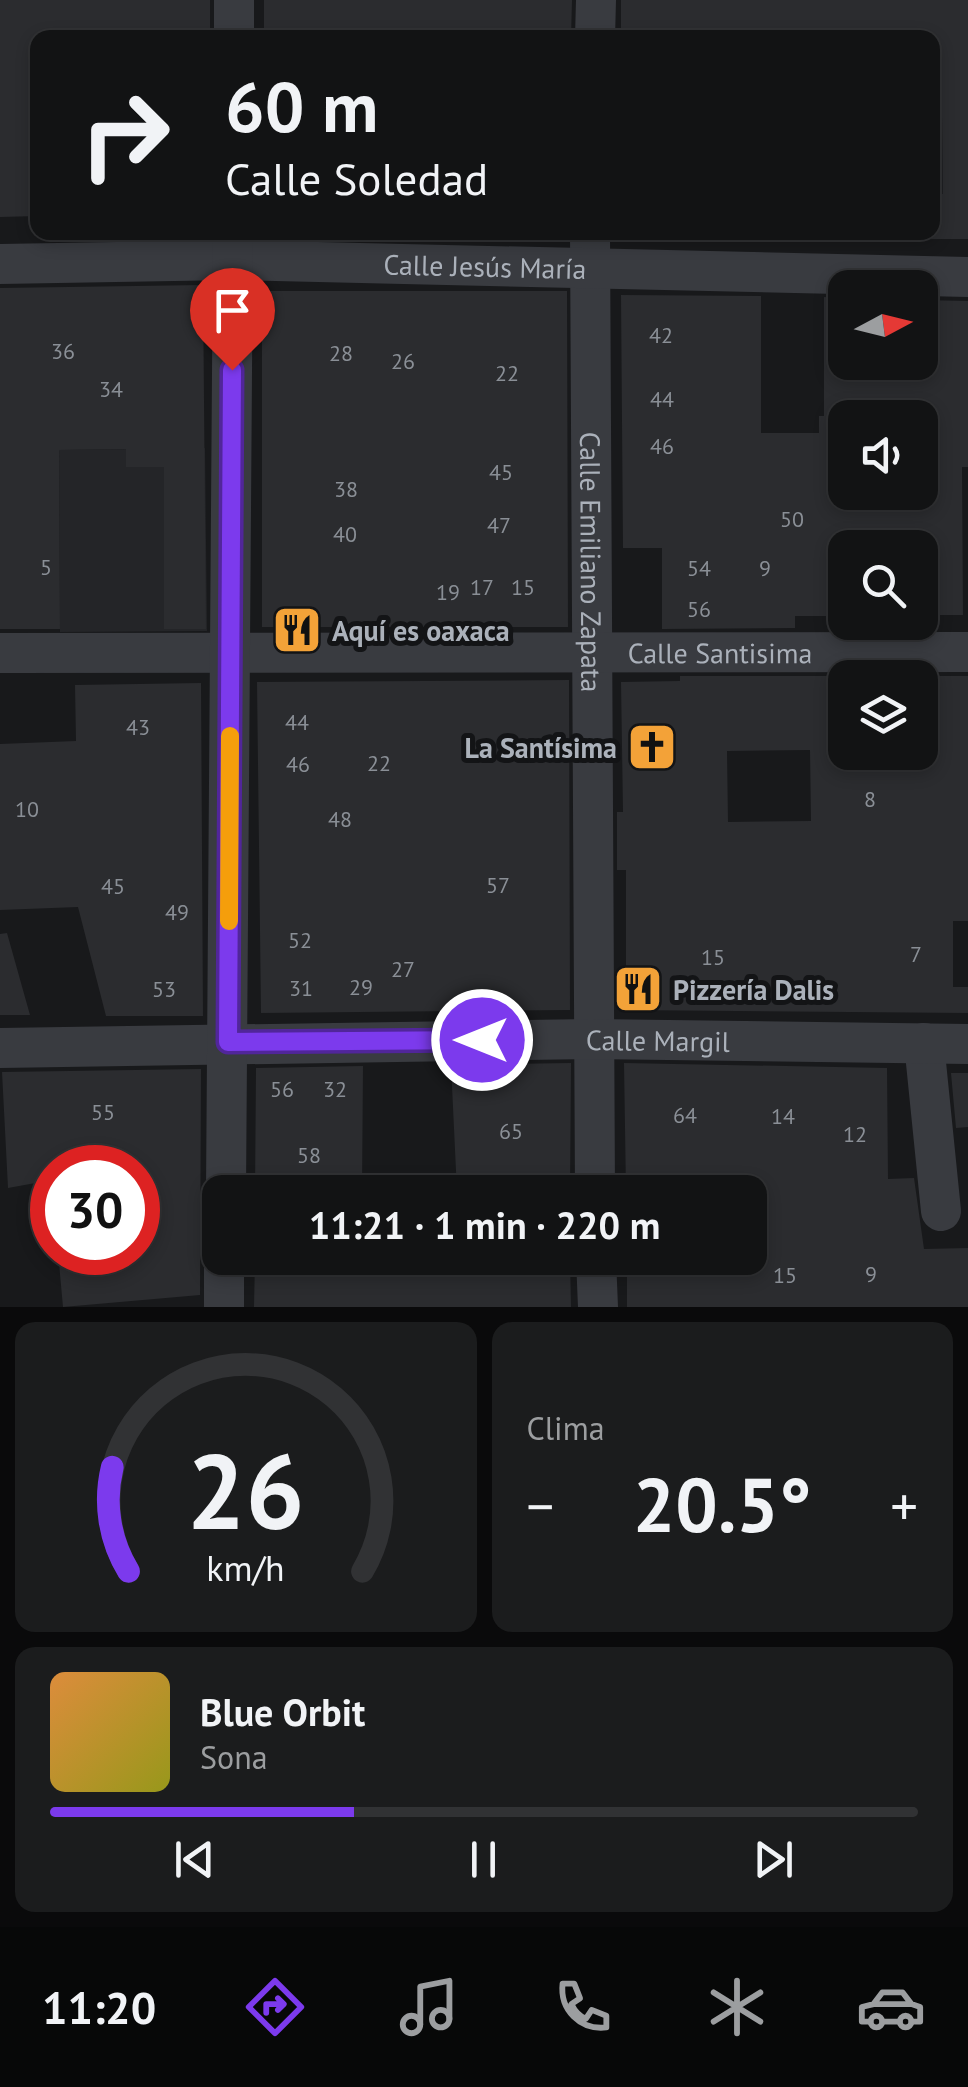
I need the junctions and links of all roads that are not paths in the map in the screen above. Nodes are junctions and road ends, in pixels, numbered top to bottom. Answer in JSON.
{"nodes":[{"id":1,"x":234,"y":0,"type":"edge"},
{"id":2,"x":596,"y":0,"type":"edge"},
{"id":3,"x":234,"y":30,"type":"edge"},
{"id":4,"x":595,"y":30,"type":"edge"},
{"id":5,"x":233,"y":246,"type":"edge"},
{"id":6,"x":590,"y":251,"type":"edge"},
{"id":7,"x":0,"y":264,"type":"edge"},
{"id":8,"x":968,"y":276,"type":"edge"},
{"id":9,"x":968,"y":652,"type":"edge"},
{"id":10,"x":0,"y":653,"type":"edge"},
{"id":11,"x":591,"y":654,"type":"junction"},
{"id":12,"x":230,"y":656,"type":"junction"},
{"id":13,"x":592,"y":1039,"type":"junction"},
{"id":14,"x":228,"y":1042,"type":"junction"},
{"id":15,"x":924,"y":1043,"type":"junction"},
{"id":16,"x":968,"y":1044,"type":"edge"},
{"id":17,"x":0,"y":1048,"type":"edge"},
{"id":18,"x":226,"y":1175,"type":"edge"},
{"id":19,"x":595,"y":1175,"type":"edge"},
{"id":20,"x":941,"y":1211,"type":"dead end"},
{"id":21,"x":224,"y":1275,"type":"edge"},
{"id":22,"x":597,"y":1275,"type":"edge"},
{"id":23,"x":224,"y":1307,"type":"edge"},
{"id":24,"x":598,"y":1307,"type":"edge"}],
"edges":[{"from":1,"to":3,"type":"street"},
{"from":2,"to":4,"type":"street"},
{"from":5,"to":6,"type":"street","name":"Calle Jesús María"},
{"from":5,"to":7,"type":"street","name":"Calle Jesús María"},
{"from":5,"to":12,"type":"street"},
{"from":6,"to":8,"type":"street","name":"Calle Jesús María"},
{"from":6,"to":11,"type":"street","name":"Calle Emiliano Zapata"},
{"from":9,"to":11,"type":"street","name":"Calle Santisima"},
{"from":10,"to":12,"type":"street","name":"Calle Santisima"},
{"from":11,"to":12,"type":"street","name":"Calle Santisima"},
{"from":11,"to":13,"type":"street","name":"Calle Emiliano Zapata"},
{"from":12,"to":14,"type":"street"},
{"from":13,"to":14,"type":"street","name":"Calle Margil"},
{"from":13,"to":15,"type":"street","name":"Calle Margil"},
{"from":13,"to":19,"type":"street","name":"Calle Emiliano Zapata"},
{"from":14,"to":17,"type":"street","name":"Calle Margil"},
{"from":14,"to":18,"type":"street"},
{"from":15,"to":16,"type":"street","name":"Calle Margil"},
{"from":15,"to":20,"type":"street"},
{"from":21,"to":23,"type":"street"},
{"from":22,"to":24,"type":"street"}]}
